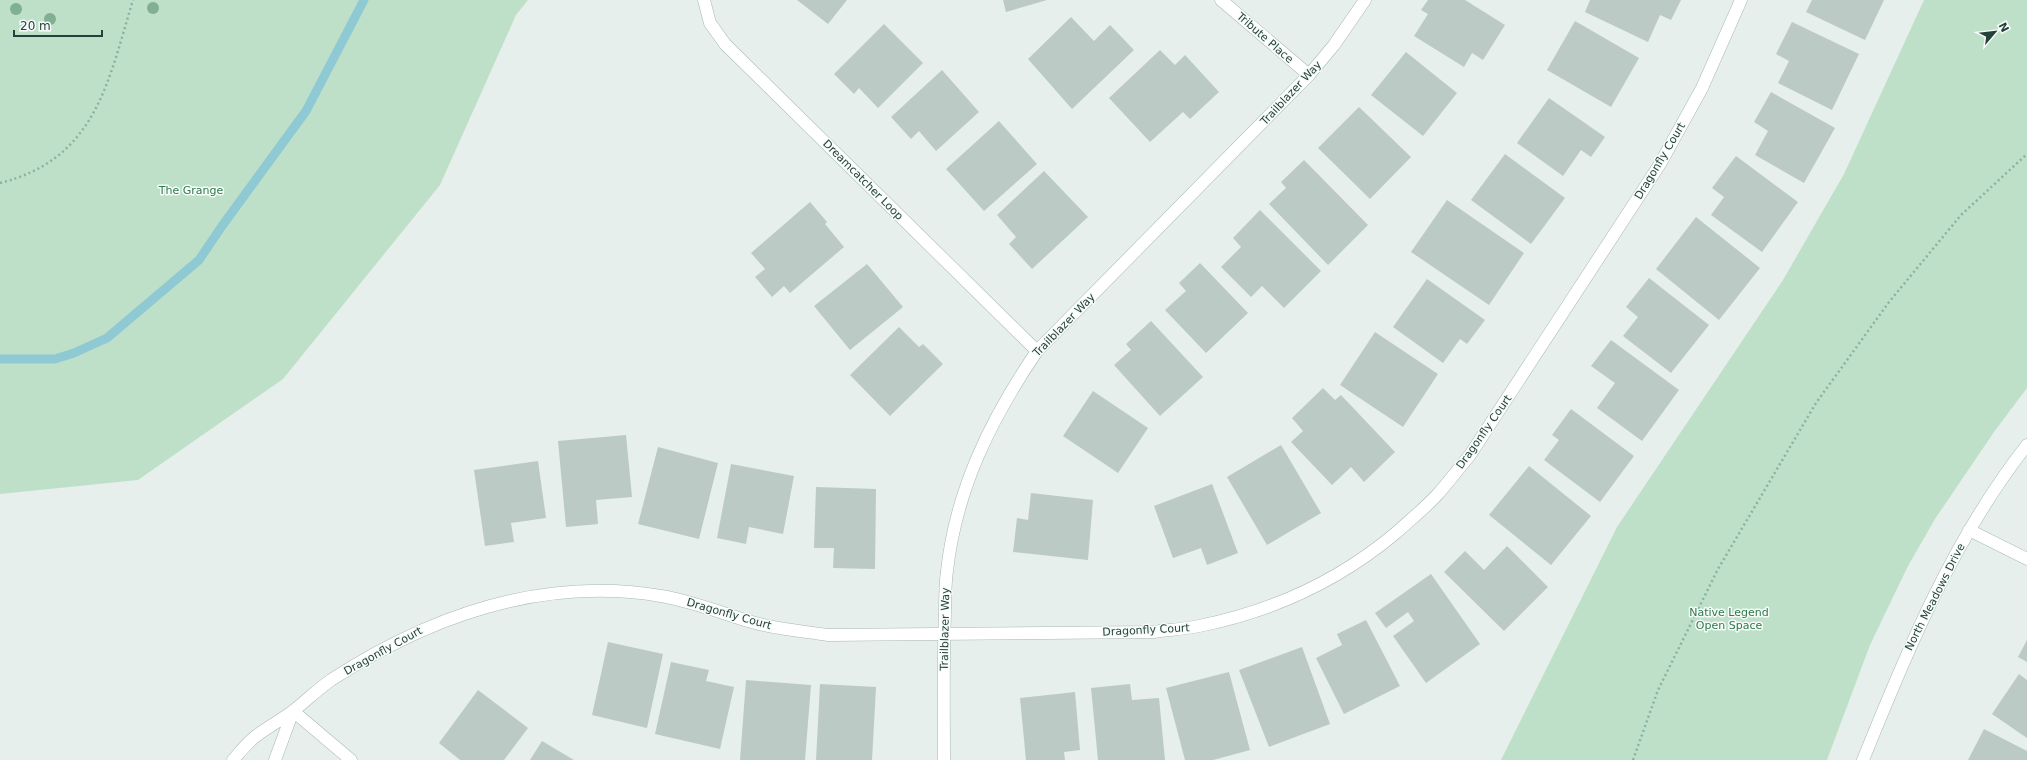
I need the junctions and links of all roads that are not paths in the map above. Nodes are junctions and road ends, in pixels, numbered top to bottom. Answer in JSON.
{"nodes":[{"id":1,"x":704,"y":0,"type":"edge"},
{"id":2,"x":1221,"y":0,"type":"edge"},
{"id":3,"x":1365,"y":0,"type":"edge"},
{"id":4,"x":1741,"y":0,"type":"edge"},
{"id":5,"x":1309,"y":75,"type":"junction"},
{"id":6,"x":1037,"y":351,"type":"junction"},
{"id":7,"x":2027,"y":445,"type":"edge"},
{"id":8,"x":1970,"y":530,"type":"junction"},
{"id":9,"x":2027,"y":559,"type":"edge"},
{"id":10,"x":944,"y":635,"type":"junction"},
{"id":11,"x":293,"y":710,"type":"junction"},
{"id":12,"x":233,"y":760,"type":"edge"},
{"id":13,"x":275,"y":760,"type":"edge"},
{"id":14,"x":351,"y":760,"type":"edge"},
{"id":15,"x":944,"y":760,"type":"edge"},
{"id":16,"x":1863,"y":760,"type":"edge"}],
"edges":[{"from":1,"to":6,"type":"street","name":"Dreamcatcher Loop"},
{"from":2,"to":5,"type":"street","name":"Tribute Place"},
{"from":3,"to":5,"type":"street","name":"Trailblazer Way"},
{"from":4,"to":10,"type":"street","name":"Dragonfly Court"},
{"from":5,"to":6,"type":"street","name":"Trailblazer Way"},
{"from":6,"to":10,"type":"street","name":"Trailblazer Way"},
{"from":7,"to":8,"type":"street","name":"North Meadows Drive"},
{"from":8,"to":9,"type":"street"},
{"from":8,"to":16,"type":"street","name":"North Meadows Drive"},
{"from":10,"to":11,"type":"street","name":"Dragonfly Court"},
{"from":10,"to":15,"type":"street","name":"Trailblazer Way"},
{"from":11,"to":12,"type":"street","name":"Dragonfly Court"},
{"from":11,"to":13,"type":"street"},
{"from":11,"to":14,"type":"street"}]}
